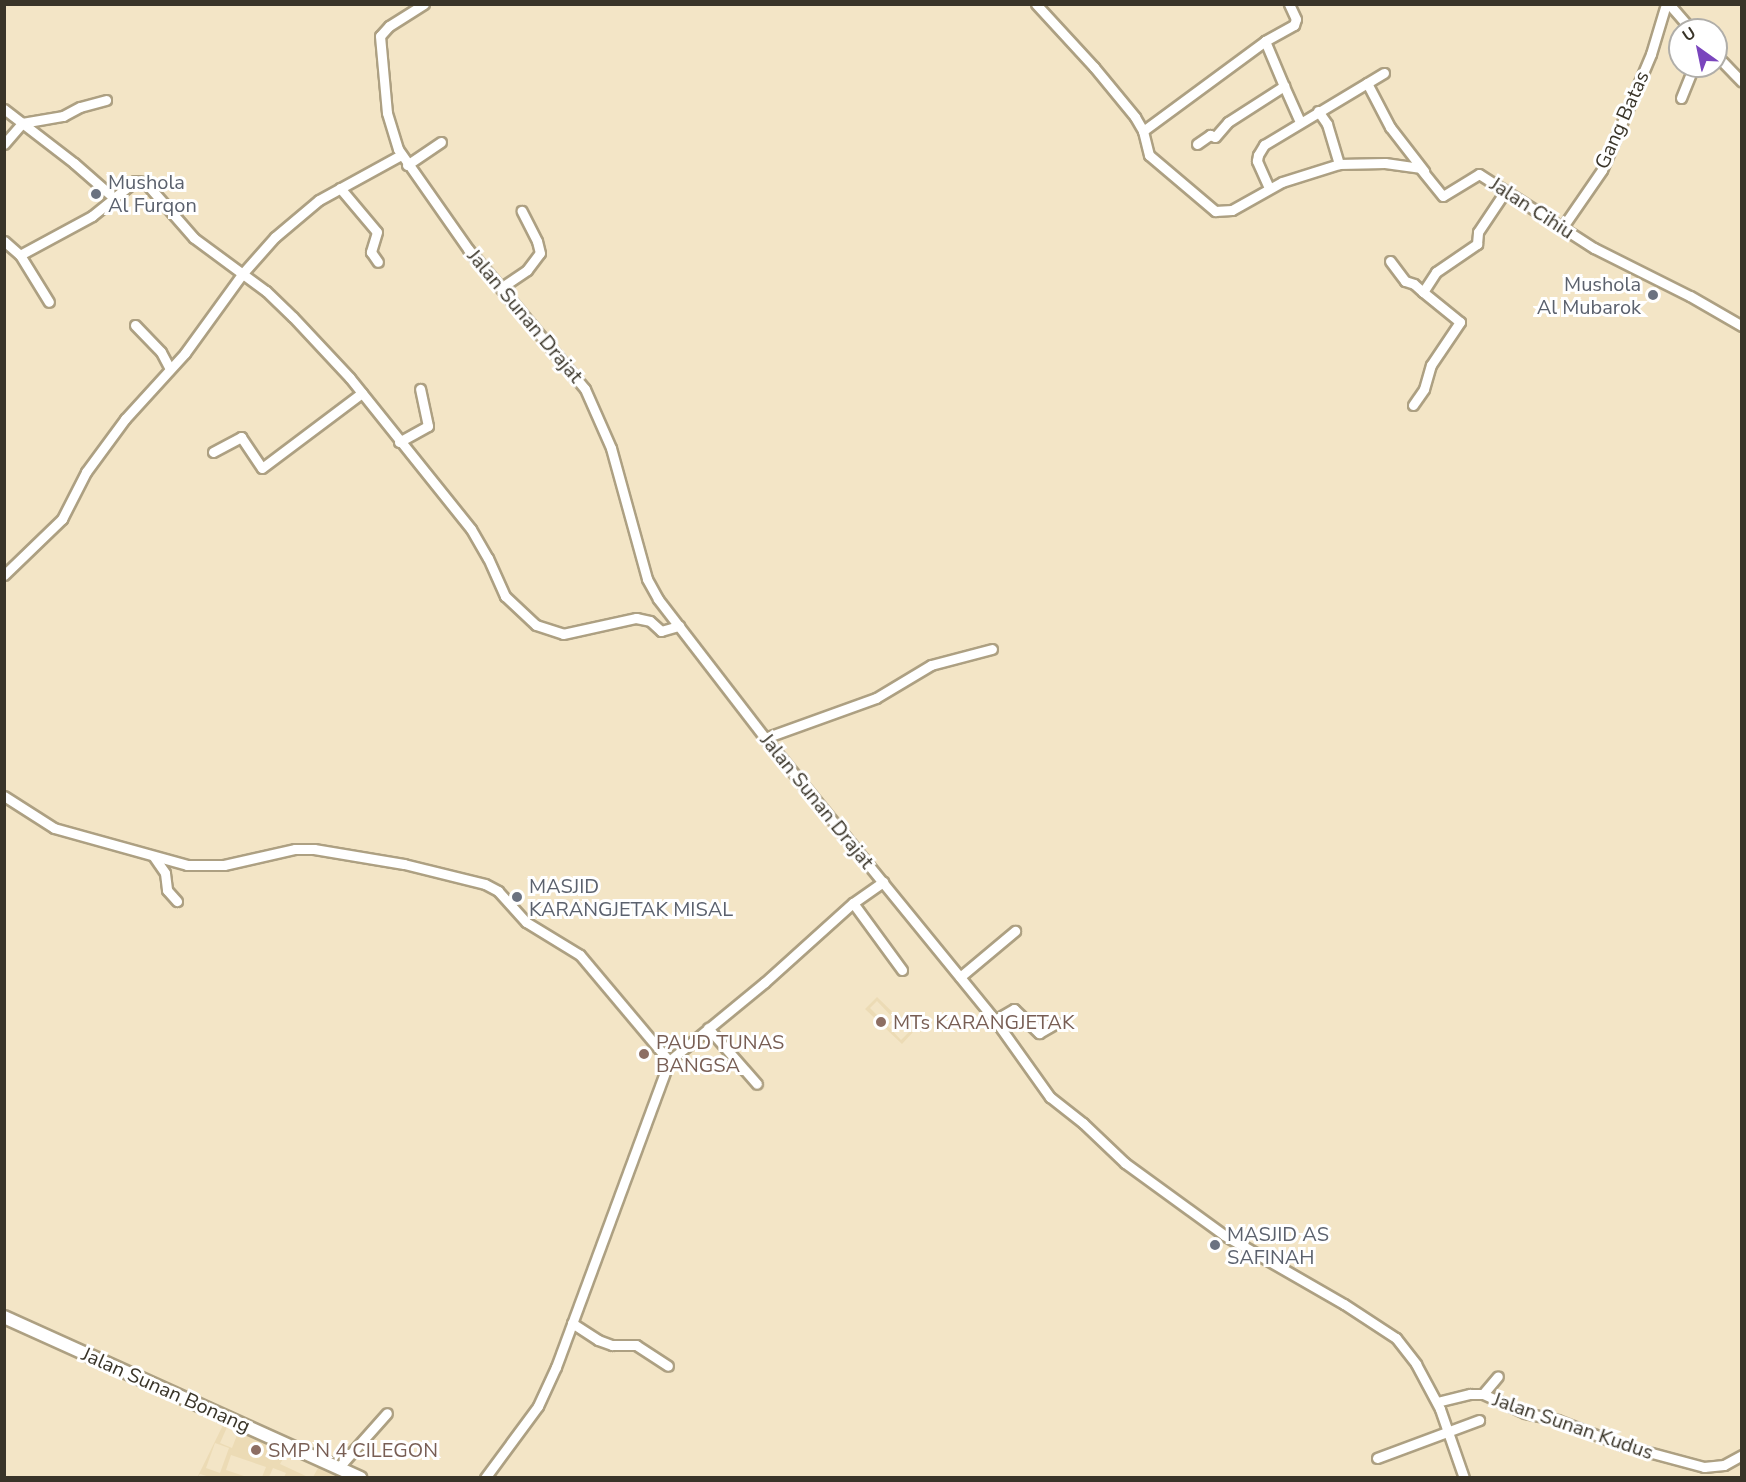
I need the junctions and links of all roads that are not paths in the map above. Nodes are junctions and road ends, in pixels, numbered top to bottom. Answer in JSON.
{"nodes":[{"id":1,"x":424,"y":4,"type":"edge"},
{"id":2,"x":1036,"y":4,"type":"edge"},
{"id":3,"x":1289,"y":4,"type":"edge"},
{"id":4,"x":1668,"y":4,"type":"edge"},
{"id":5,"x":1681,"y":18,"type":"edge"},
{"id":6,"x":1265,"y":41,"type":"junction"},
{"id":7,"x":1728,"y":67,"type":"edge"},
{"id":8,"x":1384,"y":73,"type":"dead end"},
{"id":9,"x":1689,"y":78,"type":"edge"},
{"id":10,"x":1742,"y":82,"type":"edge"},
{"id":11,"x":1366,"y":83,"type":"junction"},
{"id":12,"x":1284,"y":86,"type":"junction"},
{"id":13,"x":1681,"y":98,"type":"dead end"},
{"id":14,"x":106,"y":100,"type":"dead end"},
{"id":15,"x":4,"y":110,"type":"edge"},
{"id":16,"x":1318,"y":111,"type":"junction"},
{"id":17,"x":1300,"y":122,"type":"junction"},
{"id":18,"x":22,"y":123,"type":"junction"},
{"id":19,"x":1143,"y":131,"type":"junction"},
{"id":20,"x":441,"y":142,"type":"dead end"},
{"id":21,"x":4,"y":144,"type":"edge"},
{"id":22,"x":1197,"y":144,"type":"dead end"},
{"id":23,"x":401,"y":155,"type":"junction"},
{"id":24,"x":1339,"y":164,"type":"junction"},
{"id":25,"x":407,"y":165,"type":"junction"},
{"id":26,"x":1424,"y":171,"type":"junction"},
{"id":27,"x":340,"y":188,"type":"junction"},
{"id":28,"x":1269,"y":188,"type":"junction"},
{"id":29,"x":1506,"y":190,"type":"junction"},
{"id":30,"x":114,"y":198,"type":"junction"},
{"id":31,"x":522,"y":211,"type":"dead end"},
{"id":32,"x":1562,"y":228,"type":"junction"},
{"id":33,"x":4,"y":241,"type":"edge"},
{"id":34,"x":20,"y":255,"type":"junction"},
{"id":35,"x":1390,"y":261,"type":"dead end"},
{"id":36,"x":378,"y":262,"type":"dead end"},
{"id":37,"x":243,"y":273,"type":"junction"},
{"id":38,"x":502,"y":287,"type":"junction"},
{"id":39,"x":1423,"y":292,"type":"junction"},
{"id":40,"x":49,"y":302,"type":"dead end"},
{"id":41,"x":135,"y":326,"type":"dead end"},
{"id":42,"x":1742,"y":326,"type":"edge"},
{"id":43,"x":170,"y":369,"type":"junction"},
{"id":44,"x":420,"y":389,"type":"dead end"},
{"id":45,"x":362,"y":393,"type":"junction"},
{"id":46,"x":1413,"y":405,"type":"dead end"},
{"id":47,"x":399,"y":442,"type":"junction"},
{"id":48,"x":213,"y":452,"type":"dead end"},
{"id":49,"x":4,"y":575,"type":"edge"},
{"id":50,"x":679,"y":626,"type":"junction"},
{"id":51,"x":992,"y":649,"type":"dead end"},
{"id":52,"x":765,"y":738,"type":"junction"},
{"id":53,"x":4,"y":796,"type":"edge"},
{"id":54,"x":154,"y":857,"type":"junction"},
{"id":55,"x":883,"y":882,"type":"junction"},
{"id":56,"x":177,"y":901,"type":"dead end"},
{"id":57,"x":853,"y":903,"type":"junction"},
{"id":58,"x":1015,"y":931,"type":"dead end"},
{"id":59,"x":902,"y":970,"type":"dead end"},
{"id":60,"x":960,"y":977,"type":"junction"},
{"id":61,"x":995,"y":1020,"type":"junction"},
{"id":62,"x":1056,"y":1023,"type":"dead end"},
{"id":63,"x":708,"y":1028,"type":"junction"},
{"id":64,"x":669,"y":1061,"type":"junction"},
{"id":65,"x":757,"y":1084,"type":"dead end"},
{"id":66,"x":4,"y":1317,"type":"edge"},
{"id":67,"x":572,"y":1323,"type":"junction"},
{"id":68,"x":668,"y":1366,"type":"dead end"},
{"id":69,"x":1498,"y":1376,"type":"dead end"},
{"id":70,"x":1483,"y":1394,"type":"junction"},
{"id":71,"x":1437,"y":1402,"type":"junction"},
{"id":72,"x":387,"y":1413,"type":"dead end"},
{"id":73,"x":1479,"y":1420,"type":"dead end"},
{"id":74,"x":1450,"y":1431,"type":"junction"},
{"id":75,"x":1742,"y":1455,"type":"edge"},
{"id":76,"x":1377,"y":1458,"type":"dead end"},
{"id":77,"x":339,"y":1467,"type":"junction"},
{"id":78,"x":359,"y":1477,"type":"edge"},
{"id":79,"x":485,"y":1478,"type":"edge"},
{"id":80,"x":1464,"y":1478,"type":"edge"}],
"edges":[{"from":1,"to":23,"type":"street","name":"Jalan Sunan Drajat"},
{"from":2,"to":19,"type":"street"},
{"from":3,"to":6,"type":"street"},
{"from":4,"to":5,"type":"street"},
{"from":4,"to":32,"type":"street","name":"Gang Batas"},
{"from":6,"to":12,"type":"street"},
{"from":6,"to":19,"type":"street"},
{"from":7,"to":10,"type":"street"},
{"from":8,"to":11,"type":"street"},
{"from":9,"to":13,"type":"street"},
{"from":11,"to":16,"type":"street"},
{"from":11,"to":26,"type":"street"},
{"from":12,"to":17,"type":"street"},
{"from":12,"to":22,"type":"street"},
{"from":14,"to":18,"type":"street"},
{"from":15,"to":18,"type":"street"},
{"from":16,"to":17,"type":"street"},
{"from":16,"to":24,"type":"street"},
{"from":17,"to":28,"type":"street"},
{"from":18,"to":21,"type":"street"},
{"from":18,"to":30,"type":"street"},
{"from":19,"to":28,"type":"street"},
{"from":20,"to":25,"type":"street"},
{"from":23,"to":25,"type":"street","name":"Jalan Sunan Drajat"},
{"from":23,"to":27,"type":"street"},
{"from":24,"to":26,"type":"street"},
{"from":24,"to":28,"type":"street"},
{"from":25,"to":38,"type":"street","name":"Jalan Sunan Drajat"},
{"from":26,"to":29,"type":"street","name":"Jalan Cihiu"},
{"from":27,"to":36,"type":"street"},
{"from":27,"to":37,"type":"street"},
{"from":29,"to":32,"type":"street","name":"Jalan Cihiu"},
{"from":29,"to":39,"type":"street"},
{"from":30,"to":34,"type":"street"},
{"from":30,"to":37,"type":"street"},
{"from":31,"to":38,"type":"street"},
{"from":32,"to":42,"type":"street","name":"Jalan Cihiu"},
{"from":33,"to":34,"type":"street"},
{"from":34,"to":40,"type":"street"},
{"from":35,"to":39,"type":"street"},
{"from":37,"to":43,"type":"street"},
{"from":37,"to":45,"type":"street"},
{"from":38,"to":50,"type":"street","name":"Jalan Sunan Drajat"},
{"from":39,"to":46,"type":"street"},
{"from":41,"to":43,"type":"street"},
{"from":43,"to":49,"type":"street"},
{"from":44,"to":47,"type":"street"},
{"from":45,"to":47,"type":"street"},
{"from":45,"to":48,"type":"street"},
{"from":47,"to":50,"type":"street"},
{"from":50,"to":52,"type":"street","name":"Jalan Sunan Drajat"},
{"from":51,"to":52,"type":"street"},
{"from":52,"to":55,"type":"street","name":"Jalan Sunan Drajat"},
{"from":53,"to":54,"type":"street"},
{"from":54,"to":56,"type":"street"},
{"from":54,"to":64,"type":"street"},
{"from":55,"to":57,"type":"street"},
{"from":55,"to":60,"type":"street","name":"Jalan Sunan Drajat"},
{"from":57,"to":59,"type":"street"},
{"from":57,"to":63,"type":"street"},
{"from":58,"to":60,"type":"street"},
{"from":60,"to":61,"type":"street","name":"Jalan Sunan Drajat"},
{"from":61,"to":62,"type":"street"},
{"from":61,"to":71,"type":"street","name":"Jalan Sunan Drajat"},
{"from":63,"to":64,"type":"street"},
{"from":63,"to":65,"type":"street"},
{"from":64,"to":67,"type":"street"},
{"from":66,"to":77,"type":"street","name":"Jalan Sunan Bonang"},
{"from":67,"to":68,"type":"street"},
{"from":67,"to":79,"type":"street"},
{"from":69,"to":70,"type":"street"},
{"from":70,"to":71,"type":"street","name":"Jalan Sunan Kudus"},
{"from":70,"to":75,"type":"street","name":"Jalan Sunan Kudus"},
{"from":71,"to":74,"type":"street","name":"Jalan Sunan Drajat"},
{"from":72,"to":77,"type":"street"},
{"from":73,"to":74,"type":"street"},
{"from":74,"to":76,"type":"street"},
{"from":74,"to":80,"type":"street","name":"Jalan Sunan Drajat"},
{"from":77,"to":78,"type":"street","name":"Jalan Sunan Bonang"}]}
